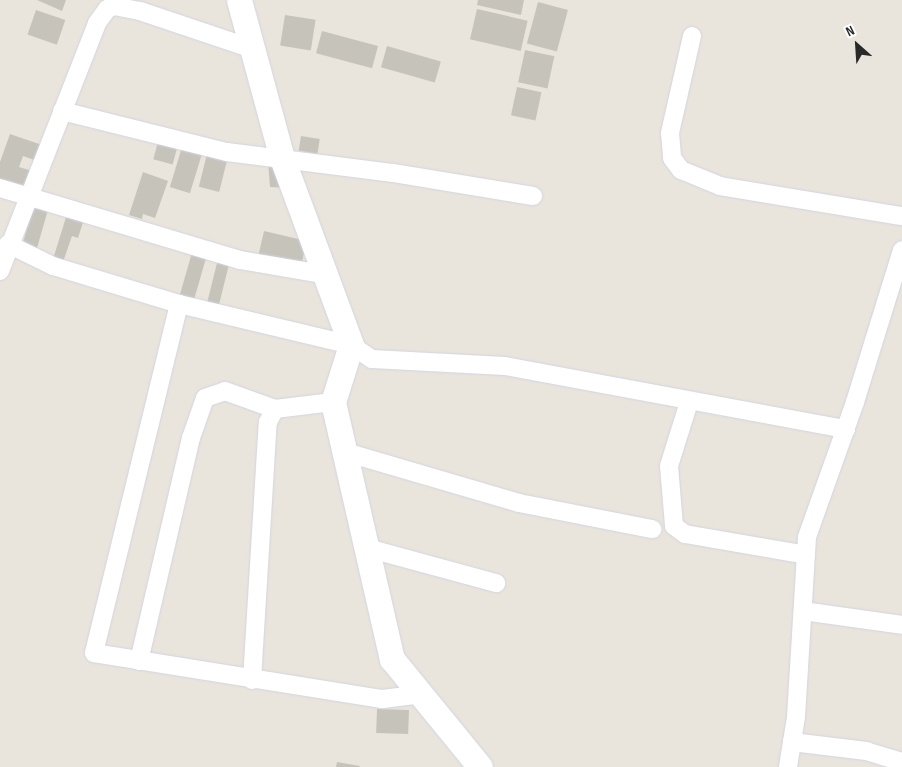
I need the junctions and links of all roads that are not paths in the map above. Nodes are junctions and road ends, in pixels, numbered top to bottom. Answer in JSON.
{"nodes":[{"id":1,"x":239,"y":0,"type":"edge"},
{"id":2,"x":692,"y":36,"type":"dead end"},
{"id":3,"x":250,"y":48,"type":"junction"},
{"id":4,"x":62,"y":111,"type":"junction"},
{"id":5,"x":282,"y":158,"type":"junction"},
{"id":6,"x":0,"y":188,"type":"edge"},
{"id":7,"x":534,"y":196,"type":"dead end"},
{"id":8,"x":30,"y":197,"type":"junction"},
{"id":9,"x":902,"y":216,"type":"edge"},
{"id":10,"x":8,"y":244,"type":"junction"},
{"id":11,"x":902,"y":250,"type":"edge"},
{"id":12,"x":0,"y":271,"type":"edge"},
{"id":13,"x":323,"y":274,"type":"junction"},
{"id":14,"x":179,"y":304,"type":"junction"},
{"id":15,"x":351,"y":345,"type":"junction"},
{"id":16,"x":333,"y":402,"type":"junction"},
{"id":17,"x":689,"y":402,"type":"junction"},
{"id":18,"x":275,"y":410,"type":"junction"},
{"id":19,"x":846,"y":428,"type":"junction"},
{"id":20,"x":344,"y":452,"type":"junction"},
{"id":21,"x":652,"y":529,"type":"dead end"},
{"id":22,"x":367,"y":548,"type":"junction"},
{"id":23,"x":806,"y":555,"type":"junction"},
{"id":24,"x":496,"y":583,"type":"dead end"},
{"id":25,"x":803,"y":611,"type":"junction"},
{"id":26,"x":902,"y":625,"type":"edge"},
{"id":27,"x":140,"y":661,"type":"junction"},
{"id":28,"x":252,"y":680,"type":"junction"},
{"id":29,"x":421,"y":694,"type":"junction"},
{"id":30,"x":792,"y":742,"type":"junction"},
{"id":31,"x":902,"y":762,"type":"edge"},
{"id":32,"x":480,"y":767,"type":"edge"},
{"id":33,"x":788,"y":767,"type":"edge"}],
"edges":[{"from":1,"to":3,"type":"street"},
{"from":2,"to":9,"type":"street"},
{"from":3,"to":4,"type":"street"},
{"from":3,"to":5,"type":"street"},
{"from":4,"to":5,"type":"street"},
{"from":4,"to":8,"type":"street"},
{"from":5,"to":7,"type":"street"},
{"from":5,"to":13,"type":"street"},
{"from":6,"to":8,"type":"street"},
{"from":8,"to":10,"type":"street"},
{"from":8,"to":13,"type":"street"},
{"from":10,"to":12,"type":"street"},
{"from":10,"to":14,"type":"street"},
{"from":11,"to":19,"type":"street"},
{"from":13,"to":15,"type":"street"},
{"from":14,"to":15,"type":"street"},
{"from":14,"to":27,"type":"street"},
{"from":15,"to":16,"type":"street"},
{"from":15,"to":17,"type":"street"},
{"from":16,"to":18,"type":"street"},
{"from":16,"to":20,"type":"street"},
{"from":17,"to":19,"type":"street"},
{"from":17,"to":23,"type":"street"},
{"from":18,"to":27,"type":"street"},
{"from":18,"to":28,"type":"street"},
{"from":19,"to":23,"type":"street"},
{"from":20,"to":21,"type":"street"},
{"from":20,"to":22,"type":"street"},
{"from":22,"to":24,"type":"street"},
{"from":22,"to":29,"type":"street"},
{"from":23,"to":25,"type":"street"},
{"from":25,"to":26,"type":"street"},
{"from":25,"to":30,"type":"street"},
{"from":27,"to":28,"type":"street"},
{"from":28,"to":29,"type":"street"},
{"from":29,"to":32,"type":"street"},
{"from":30,"to":31,"type":"street"},
{"from":30,"to":33,"type":"street"}]}
